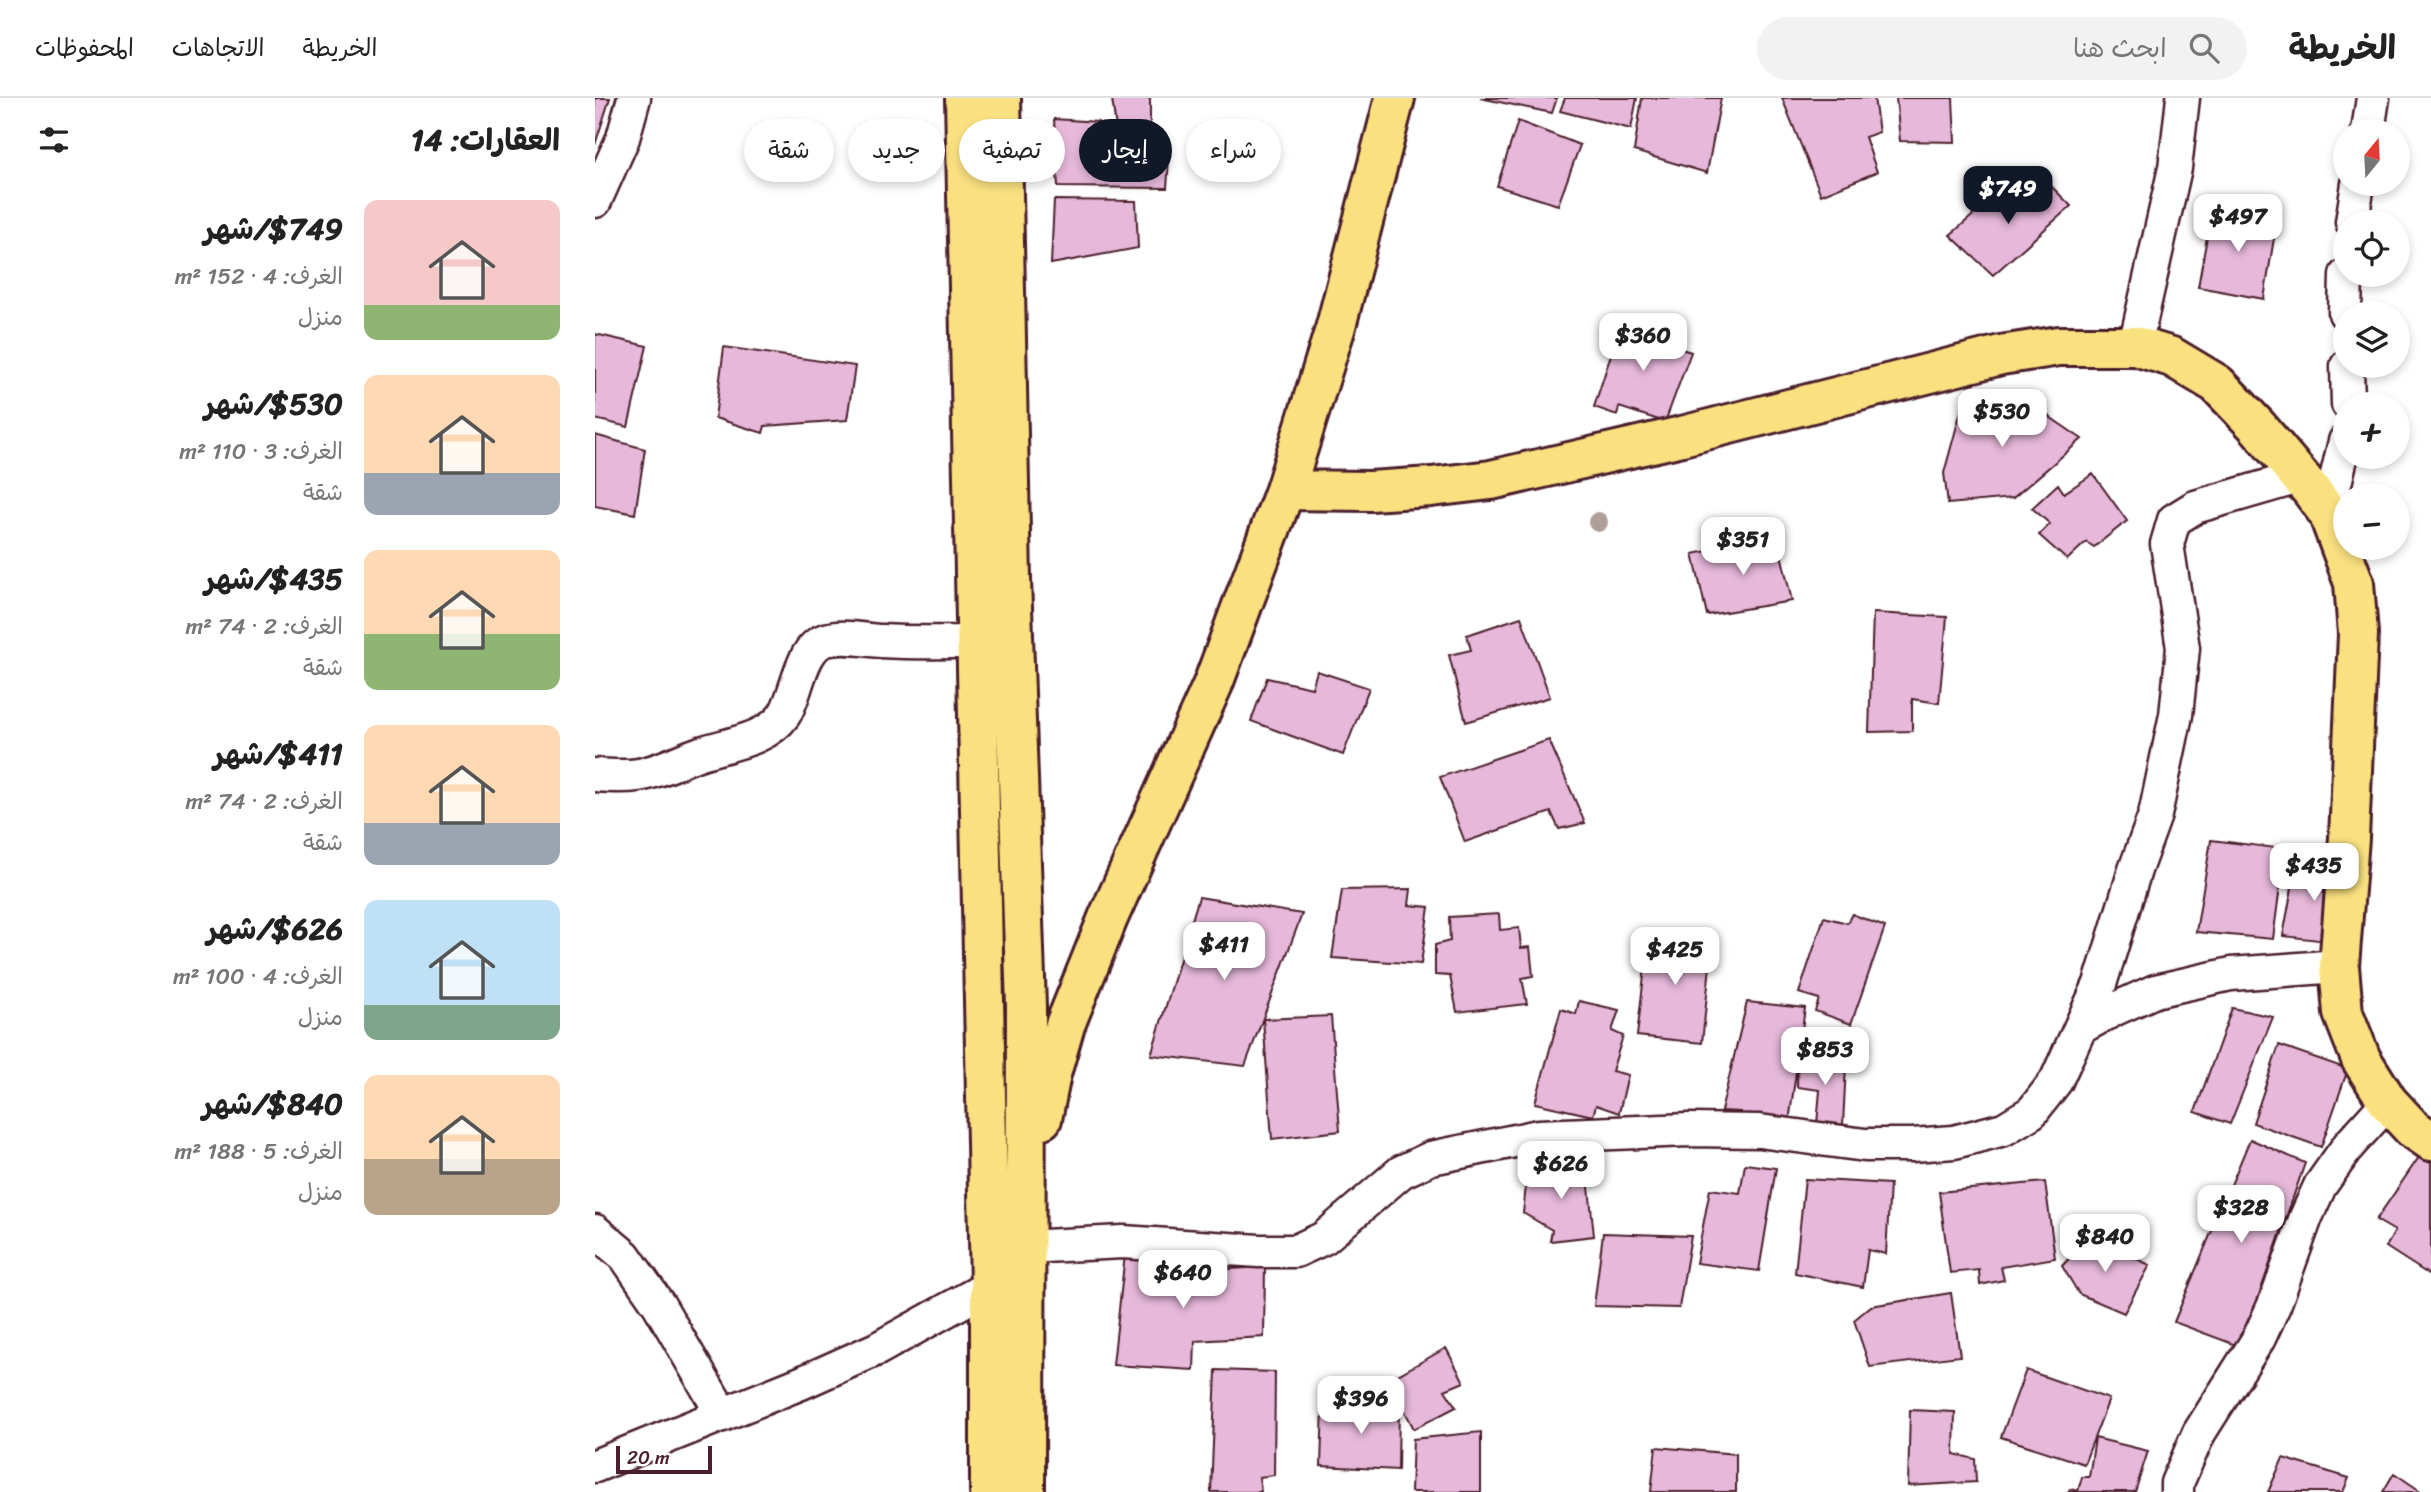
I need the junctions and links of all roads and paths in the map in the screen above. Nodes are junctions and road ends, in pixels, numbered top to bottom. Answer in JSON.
{"nodes":[{"id":1,"x":635,"y":98,"type":"edge"},
{"id":2,"x":965,"y":98,"type":"edge"},
{"id":3,"x":1001,"y":98,"type":"edge"},
{"id":4,"x":1395,"y":98,"type":"edge"},
{"id":5,"x":2183,"y":98,"type":"edge"},
{"id":6,"x":2373,"y":98,"type":"edge"},
{"id":7,"x":2370,"y":119,"type":"edge"},
{"id":8,"x":595,"y":201,"type":"edge"},
{"id":9,"x":2135,"y":346,"type":"junction"},
{"id":10,"x":2338,"y":469,"type":"edge"},
{"id":11,"x":2299,"y":477,"type":"junction"},
{"id":12,"x":1285,"y":490,"type":"junction"},
{"id":13,"x":2328,"y":513,"type":"junction"},
{"id":14,"x":977,"y":642,"type":"junction"},
{"id":15,"x":595,"y":775,"type":"edge"},
{"id":16,"x":2339,"y":966,"type":"junction"},
{"id":17,"x":983,"y":1006,"type":"junction"},
{"id":18,"x":1026,"y":1006,"type":"junction"},
{"id":19,"x":2080,"y":1028,"type":"junction"},
{"id":20,"x":2388,"y":1102,"type":"junction"},
{"id":21,"x":2431,"y":1141,"type":"edge"},
{"id":22,"x":1024,"y":1205,"type":"junction"},
{"id":23,"x":595,"y":1231,"type":"edge"},
{"id":24,"x":1024,"y":1247,"type":"junction"},
{"id":25,"x":990,"y":1286,"type":"junction"},
{"id":26,"x":723,"y":1415,"type":"junction"},
{"id":27,"x":595,"y":1465,"type":"edge"},
{"id":28,"x":990,"y":1492,"type":"edge"},
{"id":29,"x":1024,"y":1492,"type":"edge"},
{"id":30,"x":2177,"y":1492,"type":"edge"}],
"edges":[{"from":1,"to":8,"type":"street"},
{"from":2,"to":14,"type":"main road"},
{"from":3,"to":18,"type":"main road"},
{"from":4,"to":12,"type":"main road"},
{"from":5,"to":9,"type":"street"},
{"from":6,"to":7,"type":"street"},
{"from":9,"to":11,"type":"main road"},
{"from":9,"to":12,"type":"main road"},
{"from":10,"to":13,"type":"street"},
{"from":11,"to":13,"type":"main road"},
{"from":11,"to":19,"type":"street"},
{"from":12,"to":22,"type":"main road"},
{"from":13,"to":16,"type":"main road"},
{"from":14,"to":15,"type":"street"},
{"from":14,"to":17,"type":"main road"},
{"from":16,"to":19,"type":"street"},
{"from":16,"to":20,"type":"main road"},
{"from":17,"to":18,"type":"main road"},
{"from":17,"to":25,"type":"main road"},
{"from":18,"to":22,"type":"main road"},
{"from":19,"to":24,"type":"street"},
{"from":20,"to":21,"type":"main road"},
{"from":20,"to":30,"type":"street"},
{"from":22,"to":24,"type":"main road"},
{"from":23,"to":26,"type":"street"},
{"from":24,"to":29,"type":"main road"},
{"from":25,"to":26,"type":"street"},
{"from":25,"to":28,"type":"main road"},
{"from":26,"to":27,"type":"street"}]}
